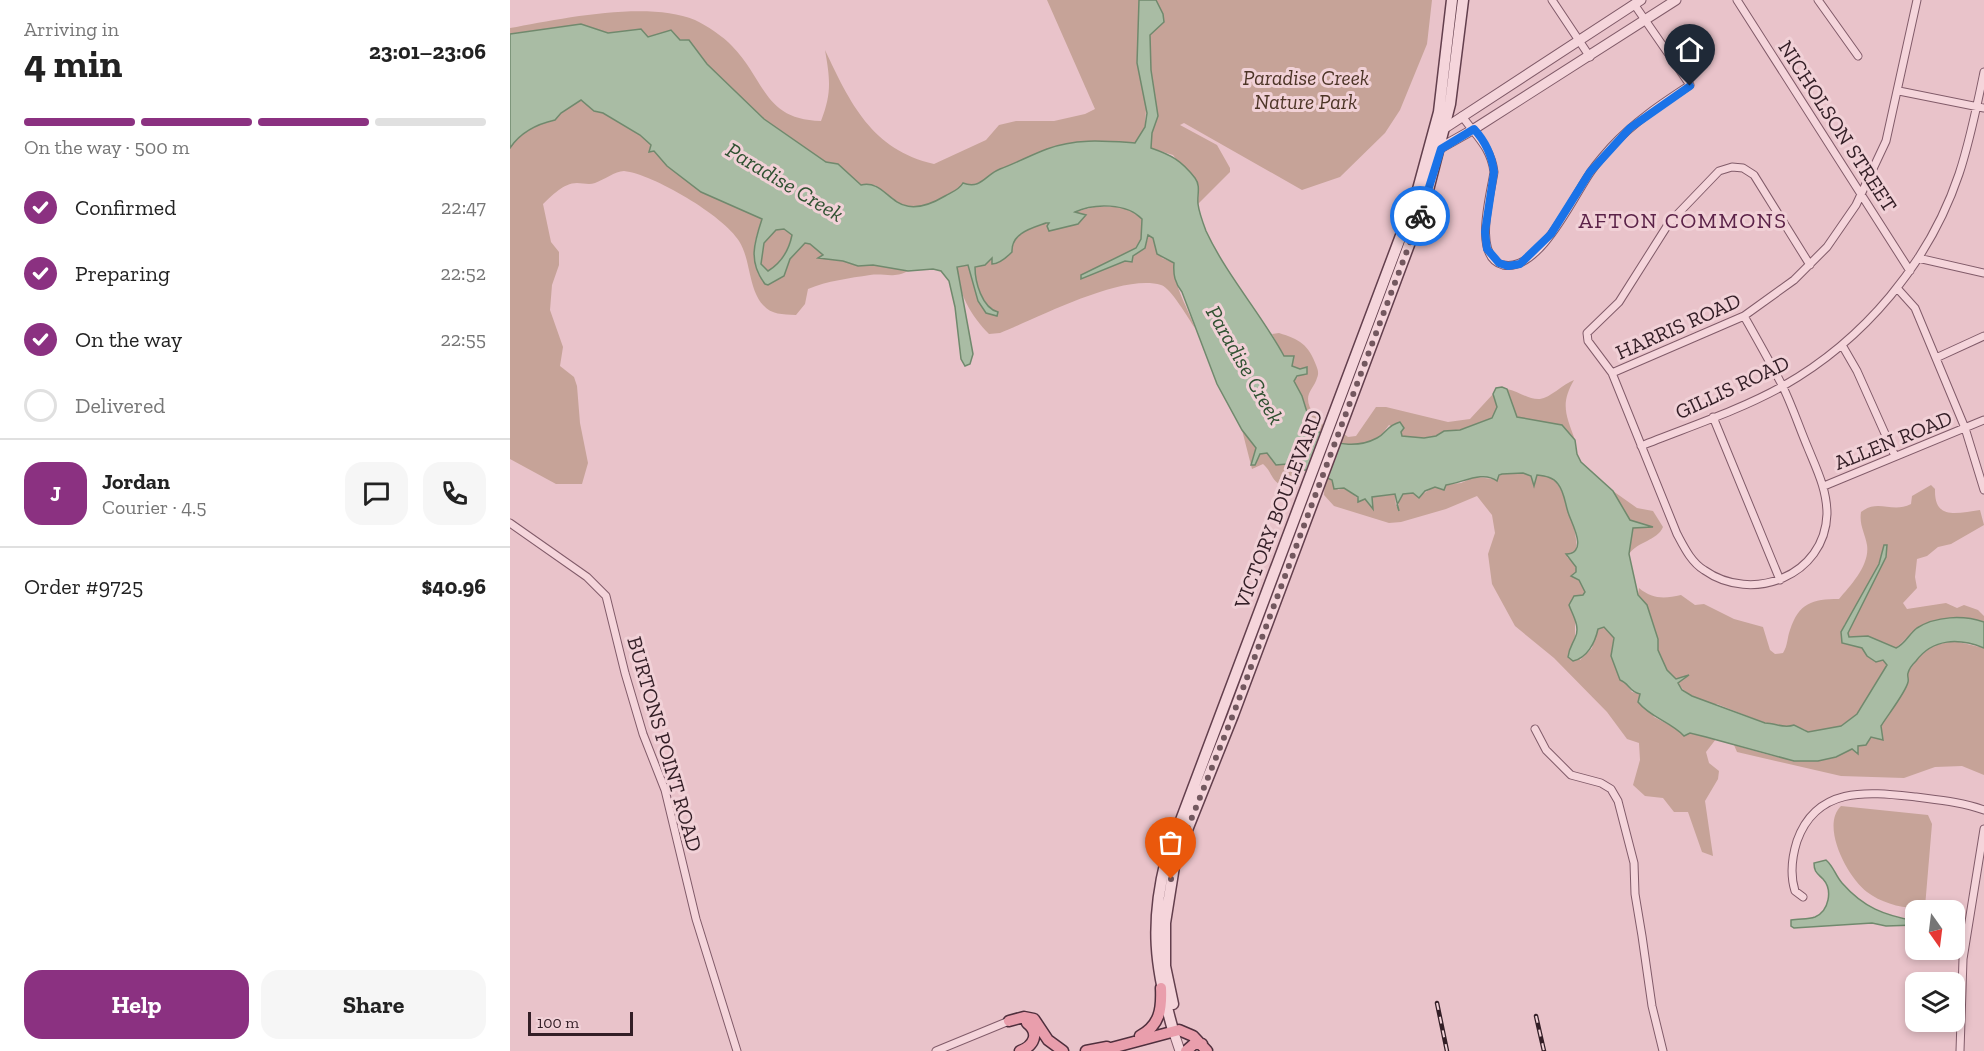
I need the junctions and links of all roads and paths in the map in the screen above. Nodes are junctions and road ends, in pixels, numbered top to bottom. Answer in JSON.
{"nodes":[{"id":1,"x":1452,"y":0,"type":"edge"},
{"id":2,"x":1463,"y":0,"type":"edge"},
{"id":3,"x":1552,"y":0,"type":"edge"},
{"id":4,"x":1676,"y":0,"type":"edge"},
{"id":5,"x":1737,"y":0,"type":"edge"},
{"id":6,"x":1818,"y":0,"type":"edge"},
{"id":7,"x":1917,"y":0,"type":"edge"},
{"id":8,"x":1637,"y":2,"type":"edge"},
{"id":9,"x":1645,"y":20,"type":"junction"},
{"id":10,"x":1579,"y":40,"type":"junction"},
{"id":11,"x":1858,"y":56,"type":"dead end"},
{"id":12,"x":1590,"y":57,"type":"junction"},
{"id":13,"x":1984,"y":72,"type":"edge"},
{"id":14,"x":1899,"y":91,"type":"junction"},
{"id":15,"x":1980,"y":107,"type":"edge"},
{"id":16,"x":1462,"y":116,"type":"junction"},
{"id":17,"x":1446,"y":127,"type":"junction"},
{"id":18,"x":1474,"y":129,"type":"junction"},
{"id":19,"x":1434,"y":137,"type":"junction"},
{"id":20,"x":1435,"y":151,"type":"junction"},
{"id":21,"x":1862,"y":193,"type":"junction"},
{"id":22,"x":1917,"y":258,"type":"junction"},
{"id":23,"x":1810,"y":265,"type":"junction"},
{"id":24,"x":1910,"y":271,"type":"junction"},
{"id":25,"x":1984,"y":273,"type":"edge"},
{"id":26,"x":1897,"y":288,"type":"junction"},
{"id":27,"x":1744,"y":316,"type":"junction"},
{"id":28,"x":1984,"y":336,"type":"edge"},
{"id":29,"x":1842,"y":345,"type":"junction"},
{"id":30,"x":1936,"y":358,"type":"junction"},
{"id":31,"x":1612,"y":373,"type":"junction"},
{"id":32,"x":1782,"y":386,"type":"junction"},
{"id":33,"x":1713,"y":417,"type":"junction"},
{"id":34,"x":1984,"y":420,"type":"edge"},
{"id":35,"x":1965,"y":428,"type":"junction"},
{"id":36,"x":1641,"y":446,"type":"junction"},
{"id":37,"x":1894,"y":456,"type":"junction"},
{"id":38,"x":1824,"y":486,"type":"junction"},
{"id":39,"x":1984,"y":490,"type":"edge"},
{"id":40,"x":510,"y":523,"type":"edge"},
{"id":41,"x":1780,"y":580,"type":"junction"},
{"id":42,"x":1535,"y":729,"type":"dead end"},
{"id":43,"x":1984,"y":810,"type":"edge"},
{"id":44,"x":1984,"y":830,"type":"edge"},
{"id":45,"x":1163,"y":896,"type":"junction"},
{"id":46,"x":1803,"y":897,"type":"dead end"},
{"id":47,"x":1161,"y":988,"type":"junction"},
{"id":48,"x":1009,"y":1021,"type":"junction"},
{"id":49,"x":1176,"y":1030,"type":"junction"},
{"id":50,"x":1044,"y":1034,"type":"junction"},
{"id":51,"x":1128,"y":1042,"type":"junction"},
{"id":52,"x":1113,"y":1047,"type":"junction"},
{"id":53,"x":1204,"y":1048,"type":"edge"},
{"id":54,"x":737,"y":1051,"type":"edge"},
{"id":55,"x":936,"y":1051,"type":"edge"},
{"id":56,"x":1020,"y":1051,"type":"edge"},
{"id":57,"x":1045,"y":1051,"type":"edge"},
{"id":58,"x":1063,"y":1051,"type":"edge"},
{"id":59,"x":1086,"y":1051,"type":"edge"},
{"id":60,"x":1101,"y":1051,"type":"edge"},
{"id":61,"x":1180,"y":1051,"type":"edge"},
{"id":62,"x":1185,"y":1051,"type":"edge"},
{"id":63,"x":1663,"y":1051,"type":"edge"},
{"id":64,"x":1960,"y":1051,"type":"edge"}],
"edges":[{"from":1,"to":19,"type":"main road","name":"VICTORY BOULEVARD"},
{"from":2,"to":17,"type":"main road","name":"VICTORY BOULEVARD"},
{"from":3,"to":10,"type":"street"},
{"from":4,"to":9,"type":"street"},
{"from":5,"to":21,"type":"street","name":"NICHOLSON STREET"},
{"from":6,"to":11,"type":"street"},
{"from":7,"to":14,"type":"street","name":"HARRIS ROAD"},
{"from":8,"to":9,"type":"street"},
{"from":8,"to":10,"type":"street"},
{"from":9,"to":12,"type":"street"},
{"from":9,"to":18,"type":"street"},
{"from":10,"to":12,"type":"street"},
{"from":10,"to":16,"type":"street"},
{"from":12,"to":18,"type":"street"},
{"from":13,"to":15,"type":"street","name":"GILLIS ROAD"},
{"from":14,"to":15,"type":"street"},
{"from":14,"to":21,"type":"street","name":"HARRIS ROAD"},
{"from":15,"to":22,"type":"street","name":"GILLIS ROAD"},
{"from":16,"to":17,"type":"street"},
{"from":16,"to":18,"type":"street"},
{"from":17,"to":19,"type":"street"},
{"from":17,"to":20,"type":"main road","name":"VICTORY BOULEVARD"},
{"from":18,"to":20,"type":"street"},
{"from":19,"to":20,"type":"main road","name":"VICTORY BOULEVARD"},
{"from":20,"to":45,"type":"main road","name":"VICTORY BOULEVARD"},
{"from":21,"to":23,"type":"street","name":"HARRIS ROAD"},
{"from":21,"to":24,"type":"street","name":"NICHOLSON STREET"},
{"from":22,"to":24,"type":"street","name":"GILLIS ROAD"},
{"from":22,"to":25,"type":"street"},
{"from":23,"to":27,"type":"street","name":"HARRIS ROAD"},
{"from":23,"to":31,"type":"street","name":"ALLEN ROAD"},
{"from":24,"to":26,"type":"street","name":"GILLIS ROAD"},
{"from":26,"to":29,"type":"street","name":"GILLIS ROAD"},
{"from":26,"to":30,"type":"street"},
{"from":27,"to":31,"type":"street","name":"HARRIS ROAD"},
{"from":27,"to":32,"type":"street"},
{"from":28,"to":30,"type":"street"},
{"from":29,"to":32,"type":"street","name":"GILLIS ROAD"},
{"from":29,"to":37,"type":"street"},
{"from":30,"to":35,"type":"street"},
{"from":31,"to":36,"type":"street","name":"ALLEN ROAD"},
{"from":32,"to":33,"type":"street","name":"GILLIS ROAD"},
{"from":32,"to":38,"type":"street"},
{"from":33,"to":36,"type":"street","name":"GILLIS ROAD"},
{"from":33,"to":41,"type":"street"},
{"from":34,"to":35,"type":"street","name":"ALLEN ROAD"},
{"from":35,"to":37,"type":"street","name":"ALLEN ROAD"},
{"from":35,"to":39,"type":"street"},
{"from":36,"to":41,"type":"street","name":"ALLEN ROAD"},
{"from":37,"to":38,"type":"street","name":"ALLEN ROAD"},
{"from":38,"to":41,"type":"street","name":"ALLEN ROAD"},
{"from":40,"to":54,"type":"street","name":"BURTONS POINT ROAD"},
{"from":42,"to":63,"type":"street"},
{"from":43,"to":46,"type":"street"},
{"from":44,"to":64,"type":"street"},
{"from":45,"to":47,"type":"main road","name":"VICTORY BOULEVARD"},
{"from":45,"to":49,"type":"main road","name":"VICTORY BOULEVARD"},
{"from":47,"to":49,"type":"main road","name":"VICTORY BOULEVARD"},
{"from":47,"to":51,"type":"main road"},
{"from":48,"to":50,"type":"main road"},
{"from":48,"to":55,"type":"street"},
{"from":48,"to":56,"type":"main road"},
{"from":49,"to":51,"type":"main road"},
{"from":49,"to":53,"type":"main road"},
{"from":49,"to":61,"type":"street"},
{"from":49,"to":62,"type":"street"},
{"from":50,"to":57,"type":"main road"},
{"from":50,"to":58,"type":"main road"},
{"from":51,"to":52,"type":"main road"},
{"from":52,"to":59,"type":"main road"},
{"from":52,"to":60,"type":"main road"},
{"from":53,"to":62,"type":"main road"}]}
